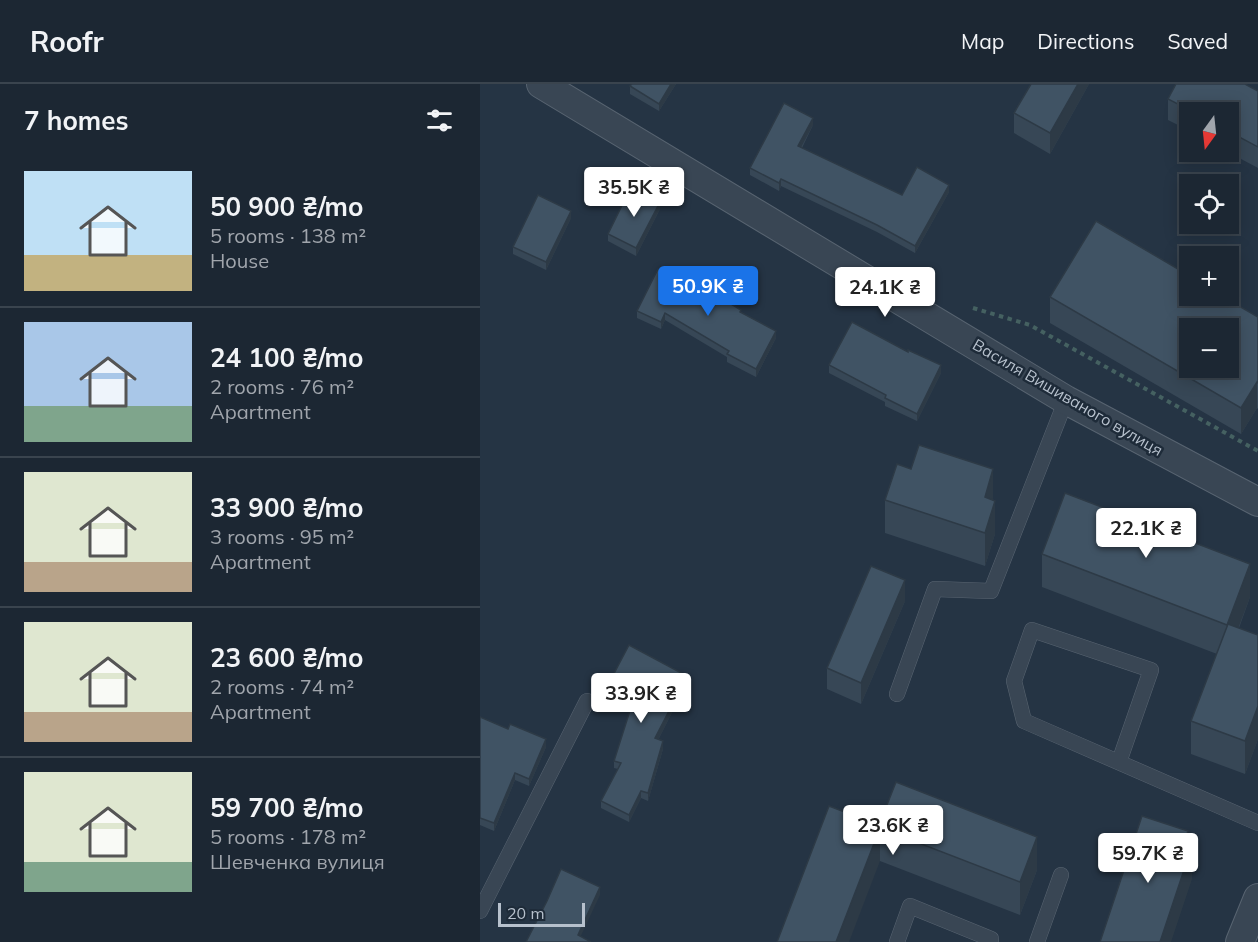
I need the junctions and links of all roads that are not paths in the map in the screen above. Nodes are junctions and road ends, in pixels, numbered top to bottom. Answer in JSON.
{"nodes":[{"id":1,"x":541,"y":84,"type":"edge"},
{"id":2,"x":1066,"y":400,"type":"junction"},
{"id":3,"x":1258,"y":502,"type":"edge"},
{"id":4,"x":897,"y":694,"type":"dead end"},
{"id":5,"x":587,"y":701,"type":"dead end"},
{"id":6,"x":1119,"y":762,"type":"junction"},
{"id":7,"x":1258,"y":823,"type":"edge"},
{"id":8,"x":1061,"y":875,"type":"dead end"},
{"id":9,"x":1258,"y":898,"type":"edge"},
{"id":10,"x":480,"y":911,"type":"edge"},
{"id":11,"x":897,"y":942,"type":"edge"},
{"id":12,"x":991,"y":942,"type":"edge"},
{"id":13,"x":1037,"y":942,"type":"edge"},
{"id":14,"x":1240,"y":942,"type":"edge"}],
"edges":[{"from":1,"to":2,"type":"street","name":"Василя Вишиваного вулиця"},
{"from":2,"to":3,"type":"street","name":"Василя Вишиваного вулиця"},
{"from":2,"to":4,"type":"lane"},
{"from":5,"to":10,"type":"lane"},
{"from":6,"to":6,"type":"lane"},
{"from":6,"to":7,"type":"lane"},
{"from":8,"to":13,"type":"lane"},
{"from":9,"to":14,"type":"street"},
{"from":11,"to":12,"type":"lane"}]}
